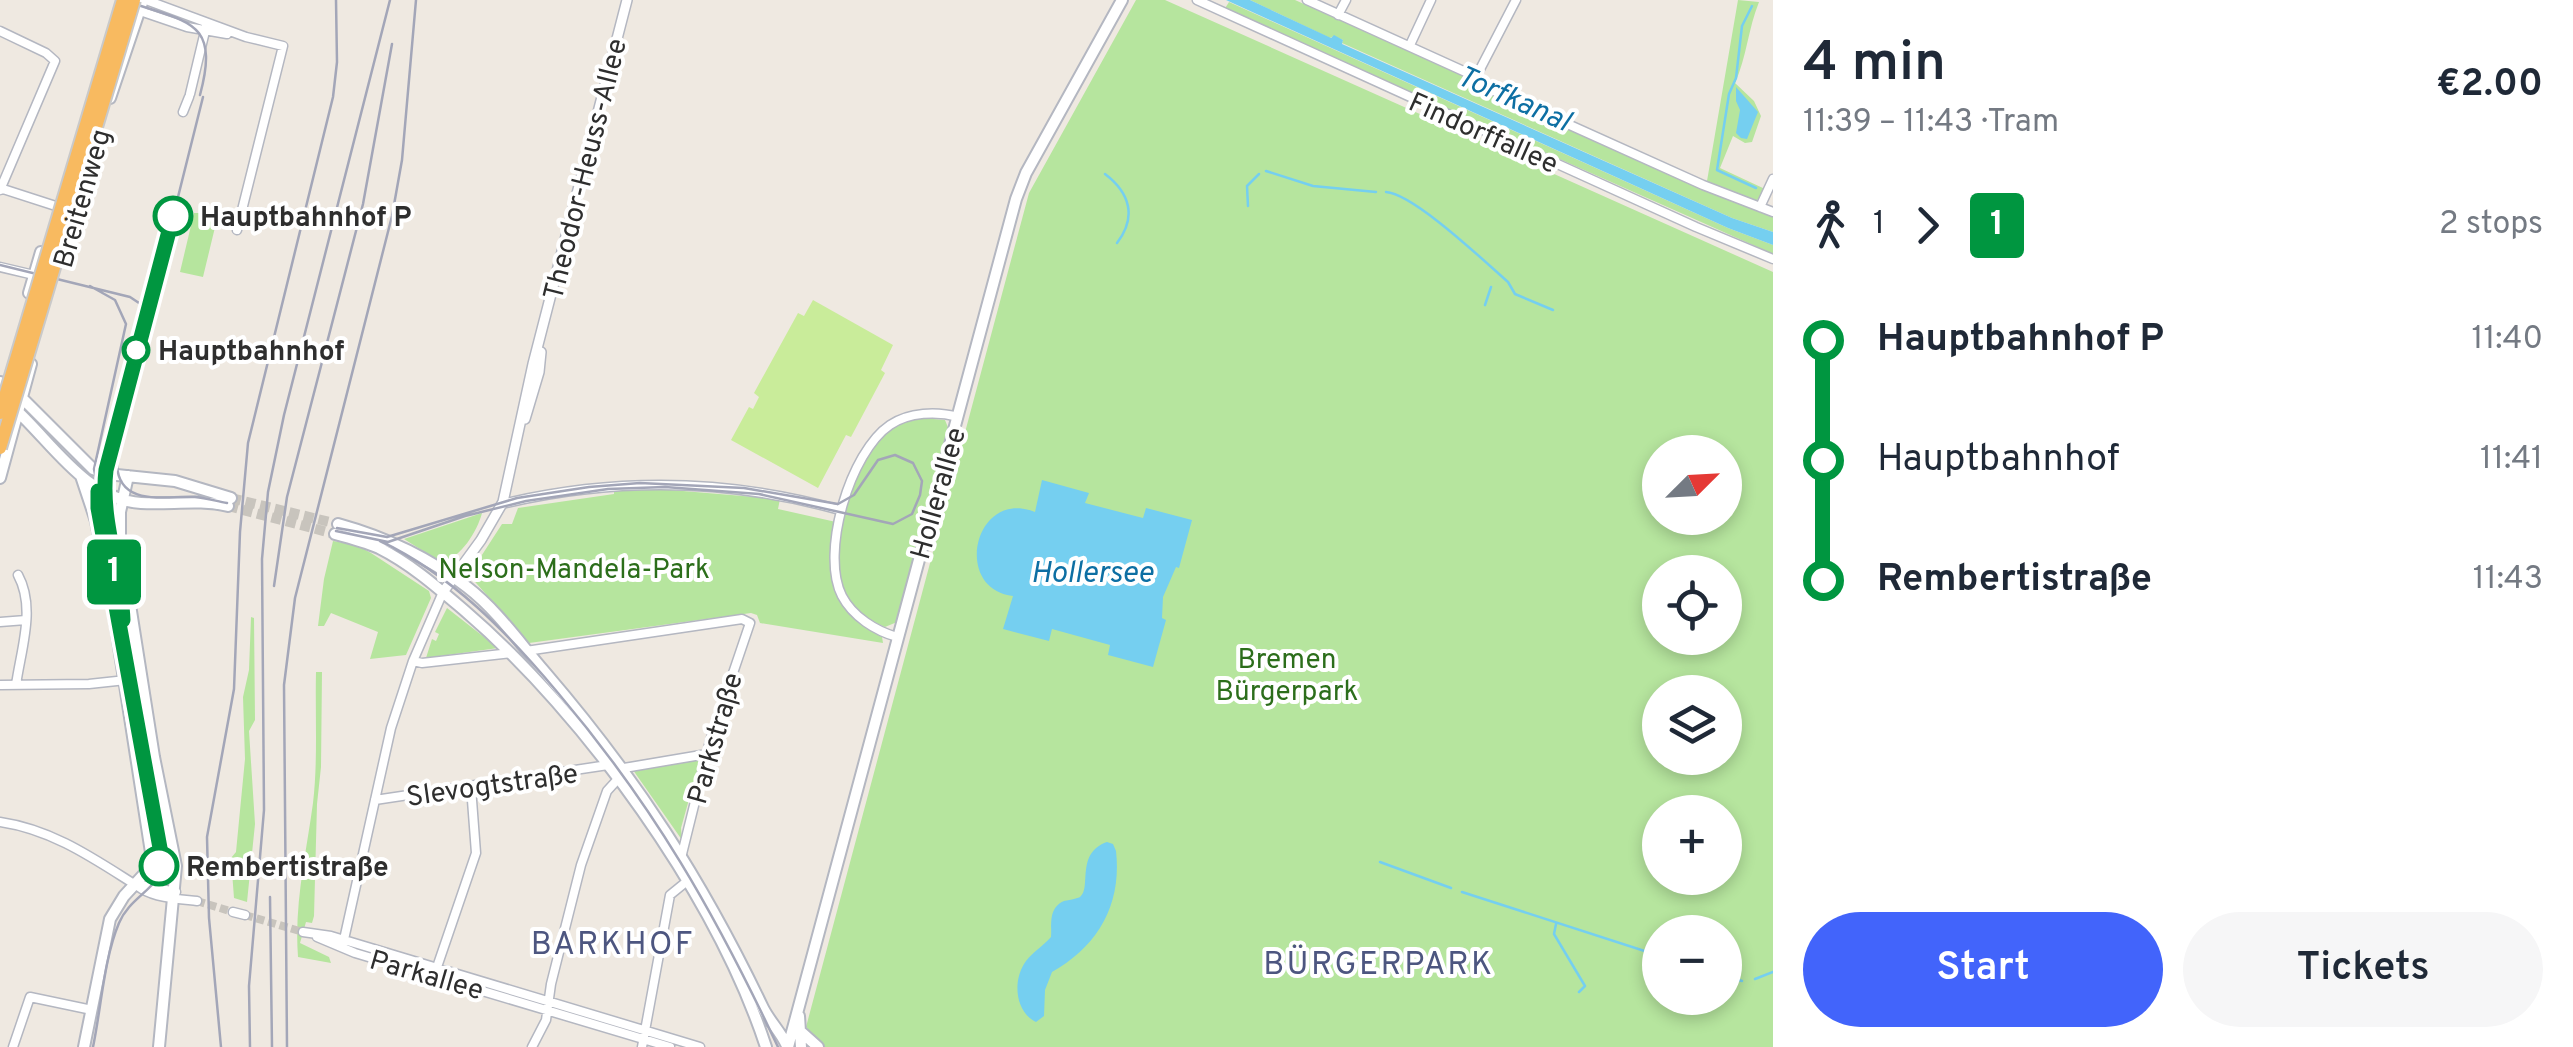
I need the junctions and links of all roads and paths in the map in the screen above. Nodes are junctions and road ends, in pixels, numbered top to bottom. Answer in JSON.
{"nodes":[{"id":1,"x":627,"y":0,"type":"edge"},
{"id":2,"x":1122,"y":0,"type":"edge"},
{"id":3,"x":1197,"y":0,"type":"edge"},
{"id":4,"x":1308,"y":0,"type":"edge"},
{"id":5,"x":1346,"y":0,"type":"edge"},
{"id":6,"x":1432,"y":0,"type":"edge"},
{"id":7,"x":1516,"y":0,"type":"edge"},
{"id":8,"x":116,"y":1,"type":"edge"},
{"id":9,"x":141,"y":3,"type":"edge"},
{"id":10,"x":1219,"y":4,"type":"edge"},
{"id":11,"x":1338,"y":15,"type":"junction"},
{"id":12,"x":206,"y":27,"type":"junction"},
{"id":13,"x":0,"y":32,"type":"edge"},
{"id":14,"x":1410,"y":45,"type":"junction"},
{"id":15,"x":1476,"y":76,"type":"junction"},
{"id":16,"x":91,"y":86,"type":"junction"},
{"id":17,"x":112,"y":91,"type":"junction"},
{"id":18,"x":183,"y":112,"type":"dead end"},
{"id":19,"x":1773,"y":178,"type":"edge"},
{"id":20,"x":0,"y":189,"type":"edge"},
{"id":21,"x":56,"y":206,"type":"junction"},
{"id":22,"x":1760,"y":206,"type":"junction"},
{"id":23,"x":1773,"y":212,"type":"edge"},
{"id":24,"x":73,"y":220,"type":"junction"},
{"id":25,"x":237,"y":230,"type":"dead end"},
{"id":26,"x":1773,"y":259,"type":"edge"},
{"id":27,"x":0,"y":267,"type":"edge"},
{"id":28,"x":34,"y":275,"type":"junction"},
{"id":29,"x":7,"y":391,"type":"edge"},
{"id":30,"x":0,"y":413,"type":"edge"},
{"id":31,"x":20,"y":414,"type":"junction"},
{"id":32,"x":958,"y":417,"type":"junction"},
{"id":33,"x":0,"y":448,"type":"edge"},
{"id":34,"x":81,"y":476,"type":"junction"},
{"id":35,"x":128,"y":476,"type":"junction"},
{"id":36,"x":0,"y":478,"type":"edge"},
{"id":37,"x":123,"y":500,"type":"junction"},
{"id":38,"x":502,"y":504,"type":"junction"},
{"id":39,"x":840,"y":510,"type":"junction"},
{"id":40,"x":18,"y":575,"type":"dead end"},
{"id":41,"x":453,"y":577,"type":"junction"},
{"id":42,"x":443,"y":592,"type":"junction"},
{"id":43,"x":26,"y":620,"type":"junction"},
{"id":44,"x":0,"y":622,"type":"edge"},
{"id":45,"x":897,"y":638,"type":"junction"},
{"id":46,"x":526,"y":651,"type":"junction"},
{"id":47,"x":511,"y":653,"type":"junction"},
{"id":48,"x":412,"y":661,"type":"junction"},
{"id":49,"x":126,"y":680,"type":"junction"},
{"id":50,"x":16,"y":684,"type":"junction"},
{"id":51,"x":0,"y":685,"type":"edge"},
{"id":52,"x":707,"y":754,"type":"junction"},
{"id":53,"x":608,"y":765,"type":"junction"},
{"id":54,"x":621,"y":774,"type":"junction"},
{"id":55,"x":471,"y":787,"type":"junction"},
{"id":56,"x":375,"y":800,"type":"junction"},
{"id":57,"x":0,"y":822,"type":"edge"},
{"id":58,"x":682,"y":854,"type":"junction"},
{"id":59,"x":686,"y":882,"type":"junction"},
{"id":60,"x":136,"y":884,"type":"junction"},
{"id":61,"x":175,"y":895,"type":"junction"},
{"id":62,"x":234,"y":912,"type":"tunnel mouth"},
{"id":63,"x":245,"y":915,"type":"tunnel mouth"},
{"id":64,"x":305,"y":932,"type":"tunnel mouth"},
{"id":65,"x":343,"y":944,"type":"junction"},
{"id":66,"x":436,"y":971,"type":"junction"},
{"id":67,"x":548,"y":1005,"type":"junction"},
{"id":68,"x":800,"y":1005,"type":"junction"},
{"id":69,"x":92,"y":1010,"type":"junction"},
{"id":70,"x":799,"y":1030,"type":"junction"},
{"id":71,"x":644,"y":1039,"type":"edge"},
{"id":72,"x":13,"y":1047,"type":"edge"},
{"id":73,"x":84,"y":1047,"type":"edge"},
{"id":74,"x":158,"y":1047,"type":"edge"},
{"id":75,"x":532,"y":1047,"type":"edge"},
{"id":76,"x":670,"y":1047,"type":"edge"},
{"id":77,"x":700,"y":1047,"type":"edge"},
{"id":78,"x":766,"y":1047,"type":"edge"},
{"id":79,"x":790,"y":1047,"type":"edge"},
{"id":80,"x":802,"y":1047,"type":"edge"},
{"id":81,"x":818,"y":1047,"type":"edge"}],
"edges":[{"from":1,"to":38,"type":"street","name":"Theodor-Heuss-Allee"},
{"from":2,"to":32,"type":"main road","name":"Hollerallee"},
{"from":3,"to":10,"type":"street","name":"Findorffallee"},
{"from":4,"to":11,"type":"street"},
{"from":5,"to":11,"type":"street"},
{"from":6,"to":14,"type":"street"},
{"from":7,"to":15,"type":"street"},
{"from":8,"to":9,"type":"main road"},
{"from":8,"to":16,"type":"main road","name":"Breitenweg"},
{"from":8,"to":29,"type":"highway","bridge":true},
{"from":9,"to":12,"type":"street"},
{"from":9,"to":17,"type":"main road","name":"Breitenweg"},
{"from":9,"to":29,"type":"highway","bridge":true},
{"from":10,"to":26,"type":"street","name":"Findorffallee"},
{"from":11,"to":14,"type":"street"},
{"from":12,"to":18,"type":"street"},
{"from":12,"to":25,"type":"street"},
{"from":13,"to":20,"type":"street"},
{"from":14,"to":15,"type":"street"},
{"from":15,"to":22,"type":"street"},
{"from":16,"to":17,"type":"main road"},
{"from":16,"to":21,"type":"main road","name":"Breitenweg"},
{"from":17,"to":24,"type":"main road","name":"Breitenweg"},
{"from":19,"to":22,"type":"street"},
{"from":20,"to":21,"type":"street"},
{"from":21,"to":24,"type":"street"},
{"from":21,"to":28,"type":"main road","name":"Breitenweg"},
{"from":22,"to":23,"type":"street"},
{"from":24,"to":29,"type":"main road","name":"Breitenweg"},
{"from":27,"to":28,"type":"street"},
{"from":28,"to":29,"type":"main road","name":"Breitenweg"},
{"from":29,"to":30,"type":"highway","bridge":true},
{"from":29,"to":31,"type":"main road"},
{"from":29,"to":31,"type":"main road"},
{"from":29,"to":33,"type":"highway","bridge":true},
{"from":29,"to":35,"type":"main road"},
{"from":31,"to":34,"type":"main road"},
{"from":31,"to":36,"type":"main road"},
{"from":32,"to":39,"type":"street"},
{"from":32,"to":45,"type":"main road","name":"Hollerallee"},
{"from":34,"to":37,"type":"main road"},
{"from":34,"to":49,"type":"main road"},
{"from":35,"to":37,"type":"main road"},
{"from":35,"to":37,"type":"main road"},
{"from":37,"to":61,"type":"main road"},
{"from":38,"to":39,"type":"street"},
{"from":38,"to":41,"type":"street","name":"Theodor-Heuss-Allee"},
{"from":39,"to":45,"type":"street"},
{"from":40,"to":43,"type":"street"},
{"from":41,"to":42,"type":"street","name":"Theodor-Heuss-Allee"},
{"from":41,"to":42,"type":"main road"},
{"from":41,"to":46,"type":"main road"},
{"from":42,"to":47,"type":"main road"},
{"from":42,"to":48,"type":"street"},
{"from":43,"to":44,"type":"street"},
{"from":43,"to":50,"type":"street"},
{"from":45,"to":68,"type":"main road","name":"Hollerallee"},
{"from":46,"to":52,"type":"street","name":"Parkstraße"},
{"from":46,"to":54,"type":"main road"},
{"from":47,"to":48,"type":"street"},
{"from":47,"to":53,"type":"main road"},
{"from":48,"to":56,"type":"street"},
{"from":49,"to":50,"type":"street"},
{"from":49,"to":60,"type":"main road"},
{"from":50,"to":51,"type":"street"},
{"from":52,"to":54,"type":"street"},
{"from":52,"to":58,"type":"street","name":"Parkstraße"},
{"from":53,"to":54,"type":"main road"},
{"from":53,"to":55,"type":"street","name":"Slevogtstraße"},
{"from":54,"to":58,"type":"main road"},
{"from":54,"to":59,"type":"main road"},
{"from":54,"to":67,"type":"street"},
{"from":55,"to":56,"type":"street","name":"Slevogtstraße"},
{"from":55,"to":66,"type":"street"},
{"from":56,"to":65,"type":"street"},
{"from":57,"to":60,"type":"street"},
{"from":58,"to":79,"type":"main road"},
{"from":59,"to":71,"type":"street"},
{"from":59,"to":78,"type":"main road"},
{"from":60,"to":61,"type":"street"},
{"from":60,"to":69,"type":"main road"},
{"from":61,"to":74,"type":"main road"},
{"from":62,"to":63,"type":"street"},
{"from":64,"to":65,"type":"street","name":"Parkallee"},
{"from":65,"to":66,"type":"street","name":"Parkallee"},
{"from":66,"to":67,"type":"street","name":"Parkallee"},
{"from":67,"to":71,"type":"street","name":"Parkallee"},
{"from":67,"to":75,"type":"street"},
{"from":68,"to":70,"type":"main road","name":"Hollerallee"},
{"from":68,"to":79,"type":"main road","name":"Hollerallee"},
{"from":69,"to":72,"type":"street"},
{"from":69,"to":73,"type":"main road"},
{"from":70,"to":80,"type":"main road","name":"Hollerallee"},
{"from":70,"to":81,"type":"main road"},
{"from":71,"to":76,"type":"street","name":"Parkallee"},
{"from":71,"to":77,"type":"street","name":"Parkallee"}]}
